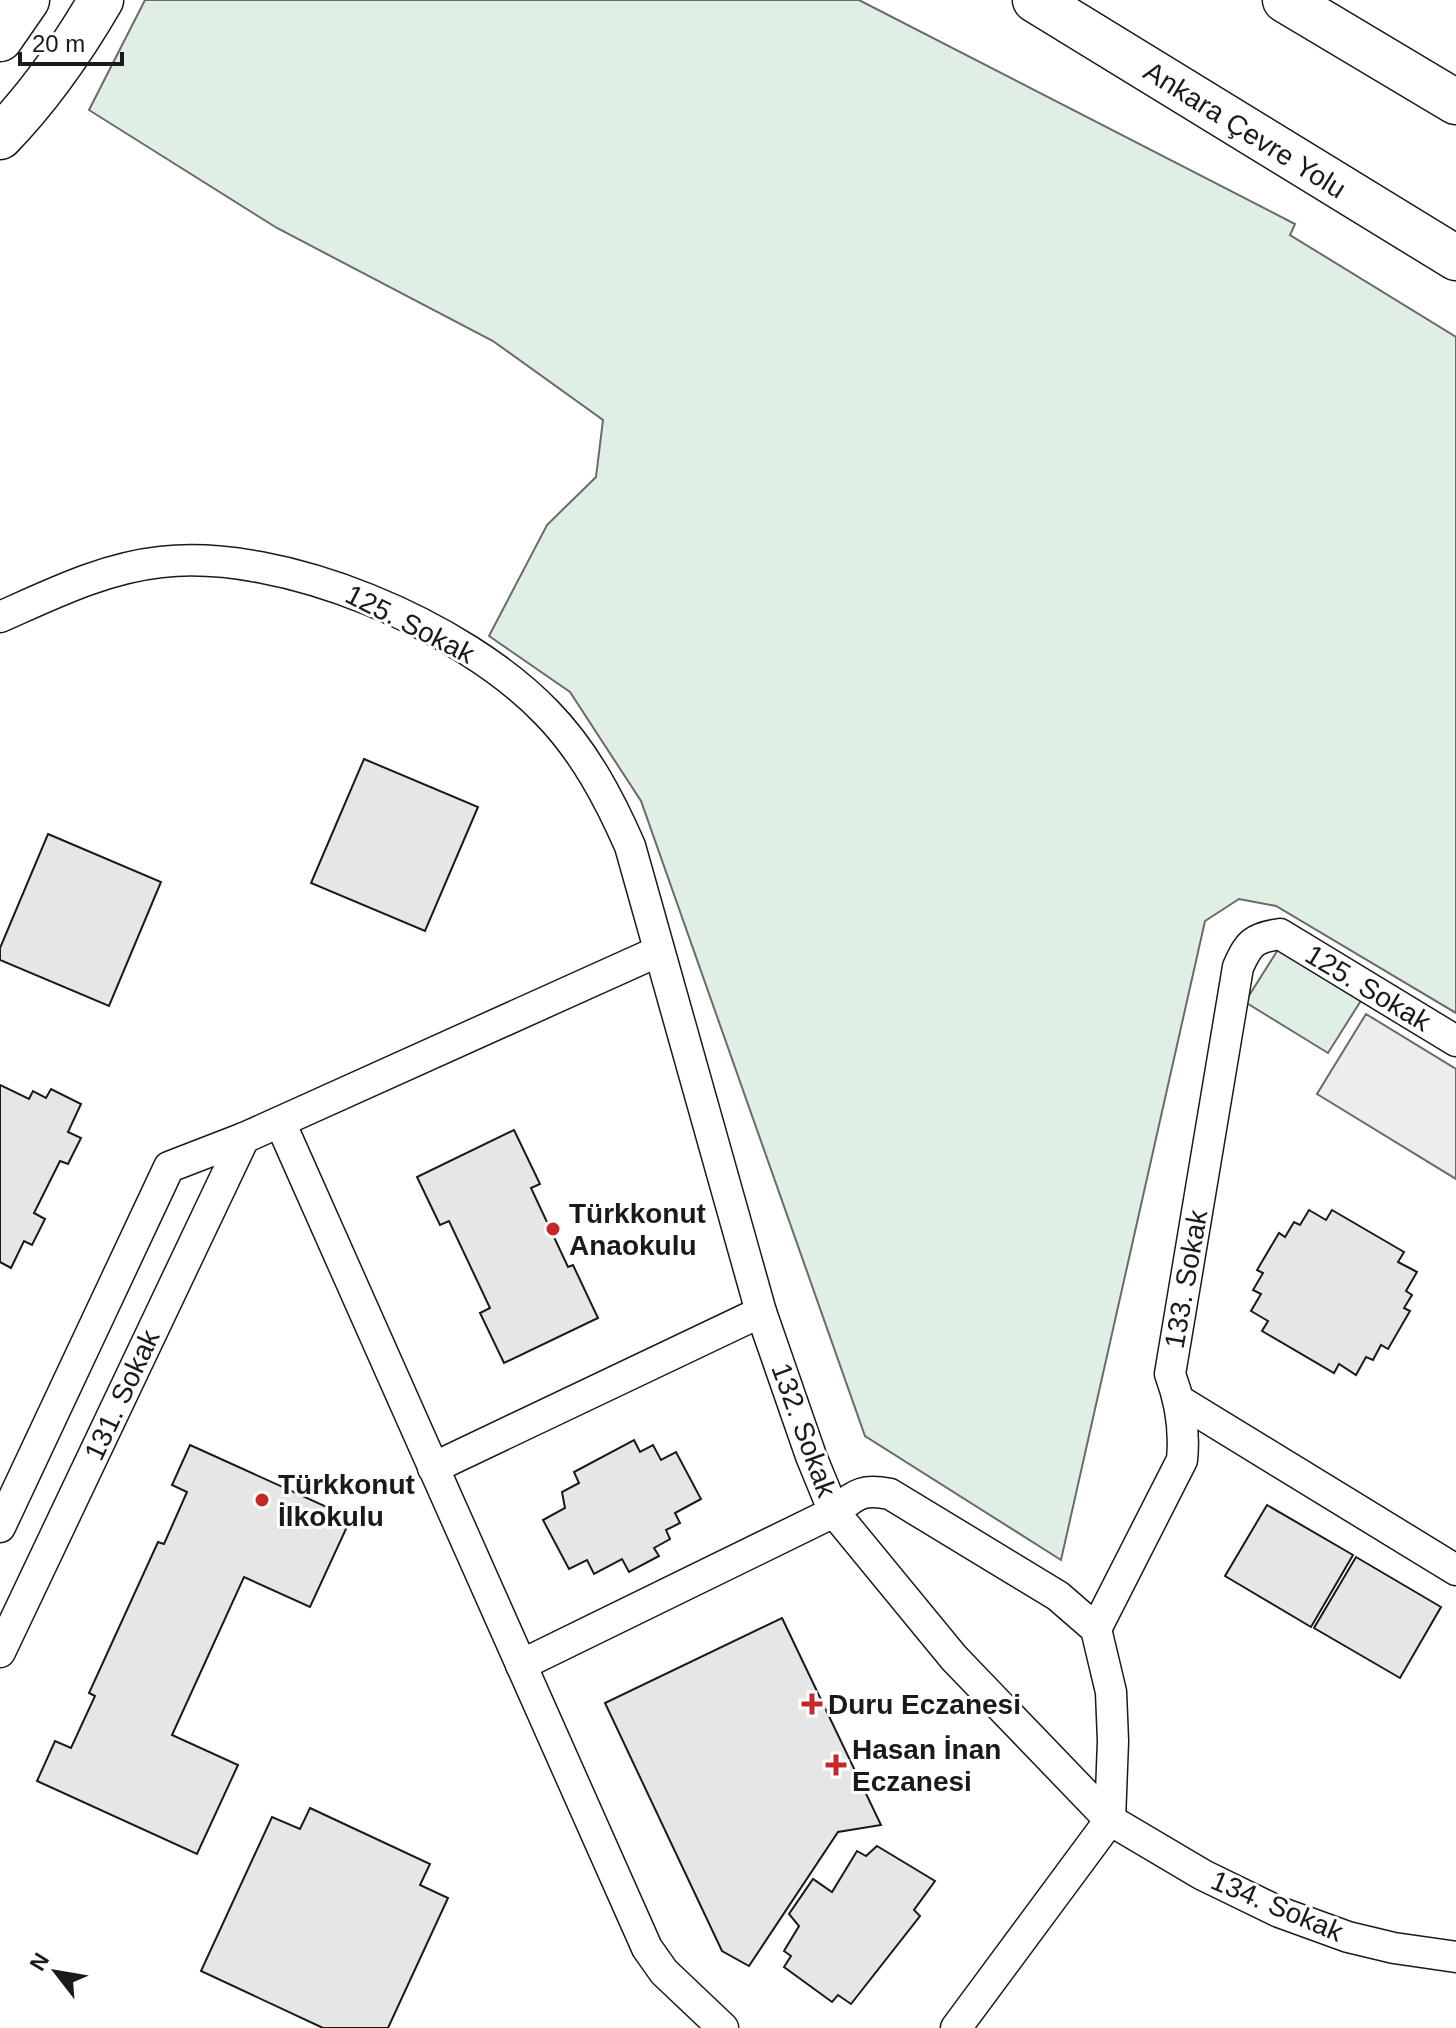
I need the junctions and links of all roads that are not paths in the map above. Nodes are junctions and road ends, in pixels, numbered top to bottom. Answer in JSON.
{"nodes":[{"id":1,"x":27,"y":0,"type":"edge"},
{"id":2,"x":101,"y":0,"type":"edge"},
{"id":3,"x":1035,"y":0,"type":"edge"},
{"id":4,"x":1285,"y":0,"type":"edge"},
{"id":5,"x":1303,"y":0,"type":"edge"},
{"id":6,"x":0,"y":39,"type":"edge"},
{"id":7,"x":1456,"y":66,"type":"edge"},
{"id":8,"x":1456,"y":102,"type":"edge"},
{"id":9,"x":0,"y":137,"type":"edge"},
{"id":10,"x":1456,"y":258,"type":"edge"},
{"id":11,"x":0,"y":617,"type":"edge"},
{"id":12,"x":1280,"y":934,"type":"joint"},
{"id":13,"x":659,"y":951,"type":"junction"},
{"id":14,"x":1456,"y":1041,"type":"edge"},
{"id":15,"x":280,"y":1122,"type":"junction"},
{"id":16,"x":244,"y":1138,"type":"junction"},
{"id":17,"x":761,"y":1312,"type":"junction"},
{"id":18,"x":1180,"y":1401,"type":"junction"},
{"id":19,"x":433,"y":1468,"type":"junction"},
{"id":20,"x":834,"y":1512,"type":"junction"},
{"id":21,"x":0,"y":1527,"type":"edge"},
{"id":22,"x":1456,"y":1570,"type":"edge"},
{"id":23,"x":1096,"y":1629,"type":"junction"},
{"id":24,"x":0,"y":1652,"type":"edge"},
{"id":25,"x":521,"y":1665,"type":"junction"},
{"id":26,"x":1110,"y":1820,"type":"junction"},
{"id":27,"x":1456,"y":1957,"type":"edge"},
{"id":28,"x":723,"y":2028,"type":"edge"},
{"id":29,"x":956,"y":2028,"type":"edge"}],
"edges":[{"from":1,"to":6,"type":"main road"},
{"from":2,"to":9,"type":"main road"},
{"from":3,"to":10,"type":"main road","name":"Ankara Çevre Yolu"},
{"from":4,"to":8,"type":"main road"},
{"from":5,"to":7,"type":"main road"},
{"from":11,"to":13,"type":"street","name":"125. Sokak"},
{"from":12,"to":14,"type":"street","name":"125. Sokak"},
{"from":12,"to":18,"type":"street","name":"133. Sokak"},
{"from":13,"to":15,"type":"street","name":"131. Sokak"},
{"from":13,"to":17,"type":"street","name":"132. Sokak"},
{"from":15,"to":16,"type":"street","name":"131. Sokak"},
{"from":15,"to":19,"type":"street"},
{"from":16,"to":21,"type":"street","name":"131. Sokak"},
{"from":16,"to":24,"type":"street","name":"131. Sokak"},
{"from":17,"to":19,"type":"street"},
{"from":17,"to":20,"type":"street","name":"132. Sokak"},
{"from":18,"to":22,"type":"street"},
{"from":18,"to":23,"type":"street","name":"133. Sokak"},
{"from":19,"to":25,"type":"street"},
{"from":20,"to":23,"type":"street"},
{"from":20,"to":25,"type":"street"},
{"from":20,"to":26,"type":"street","name":"132. Sokak"},
{"from":23,"to":26,"type":"street"},
{"from":25,"to":28,"type":"street"},
{"from":26,"to":27,"type":"street","name":"134. Sokak"},
{"from":26,"to":29,"type":"street"}]}
